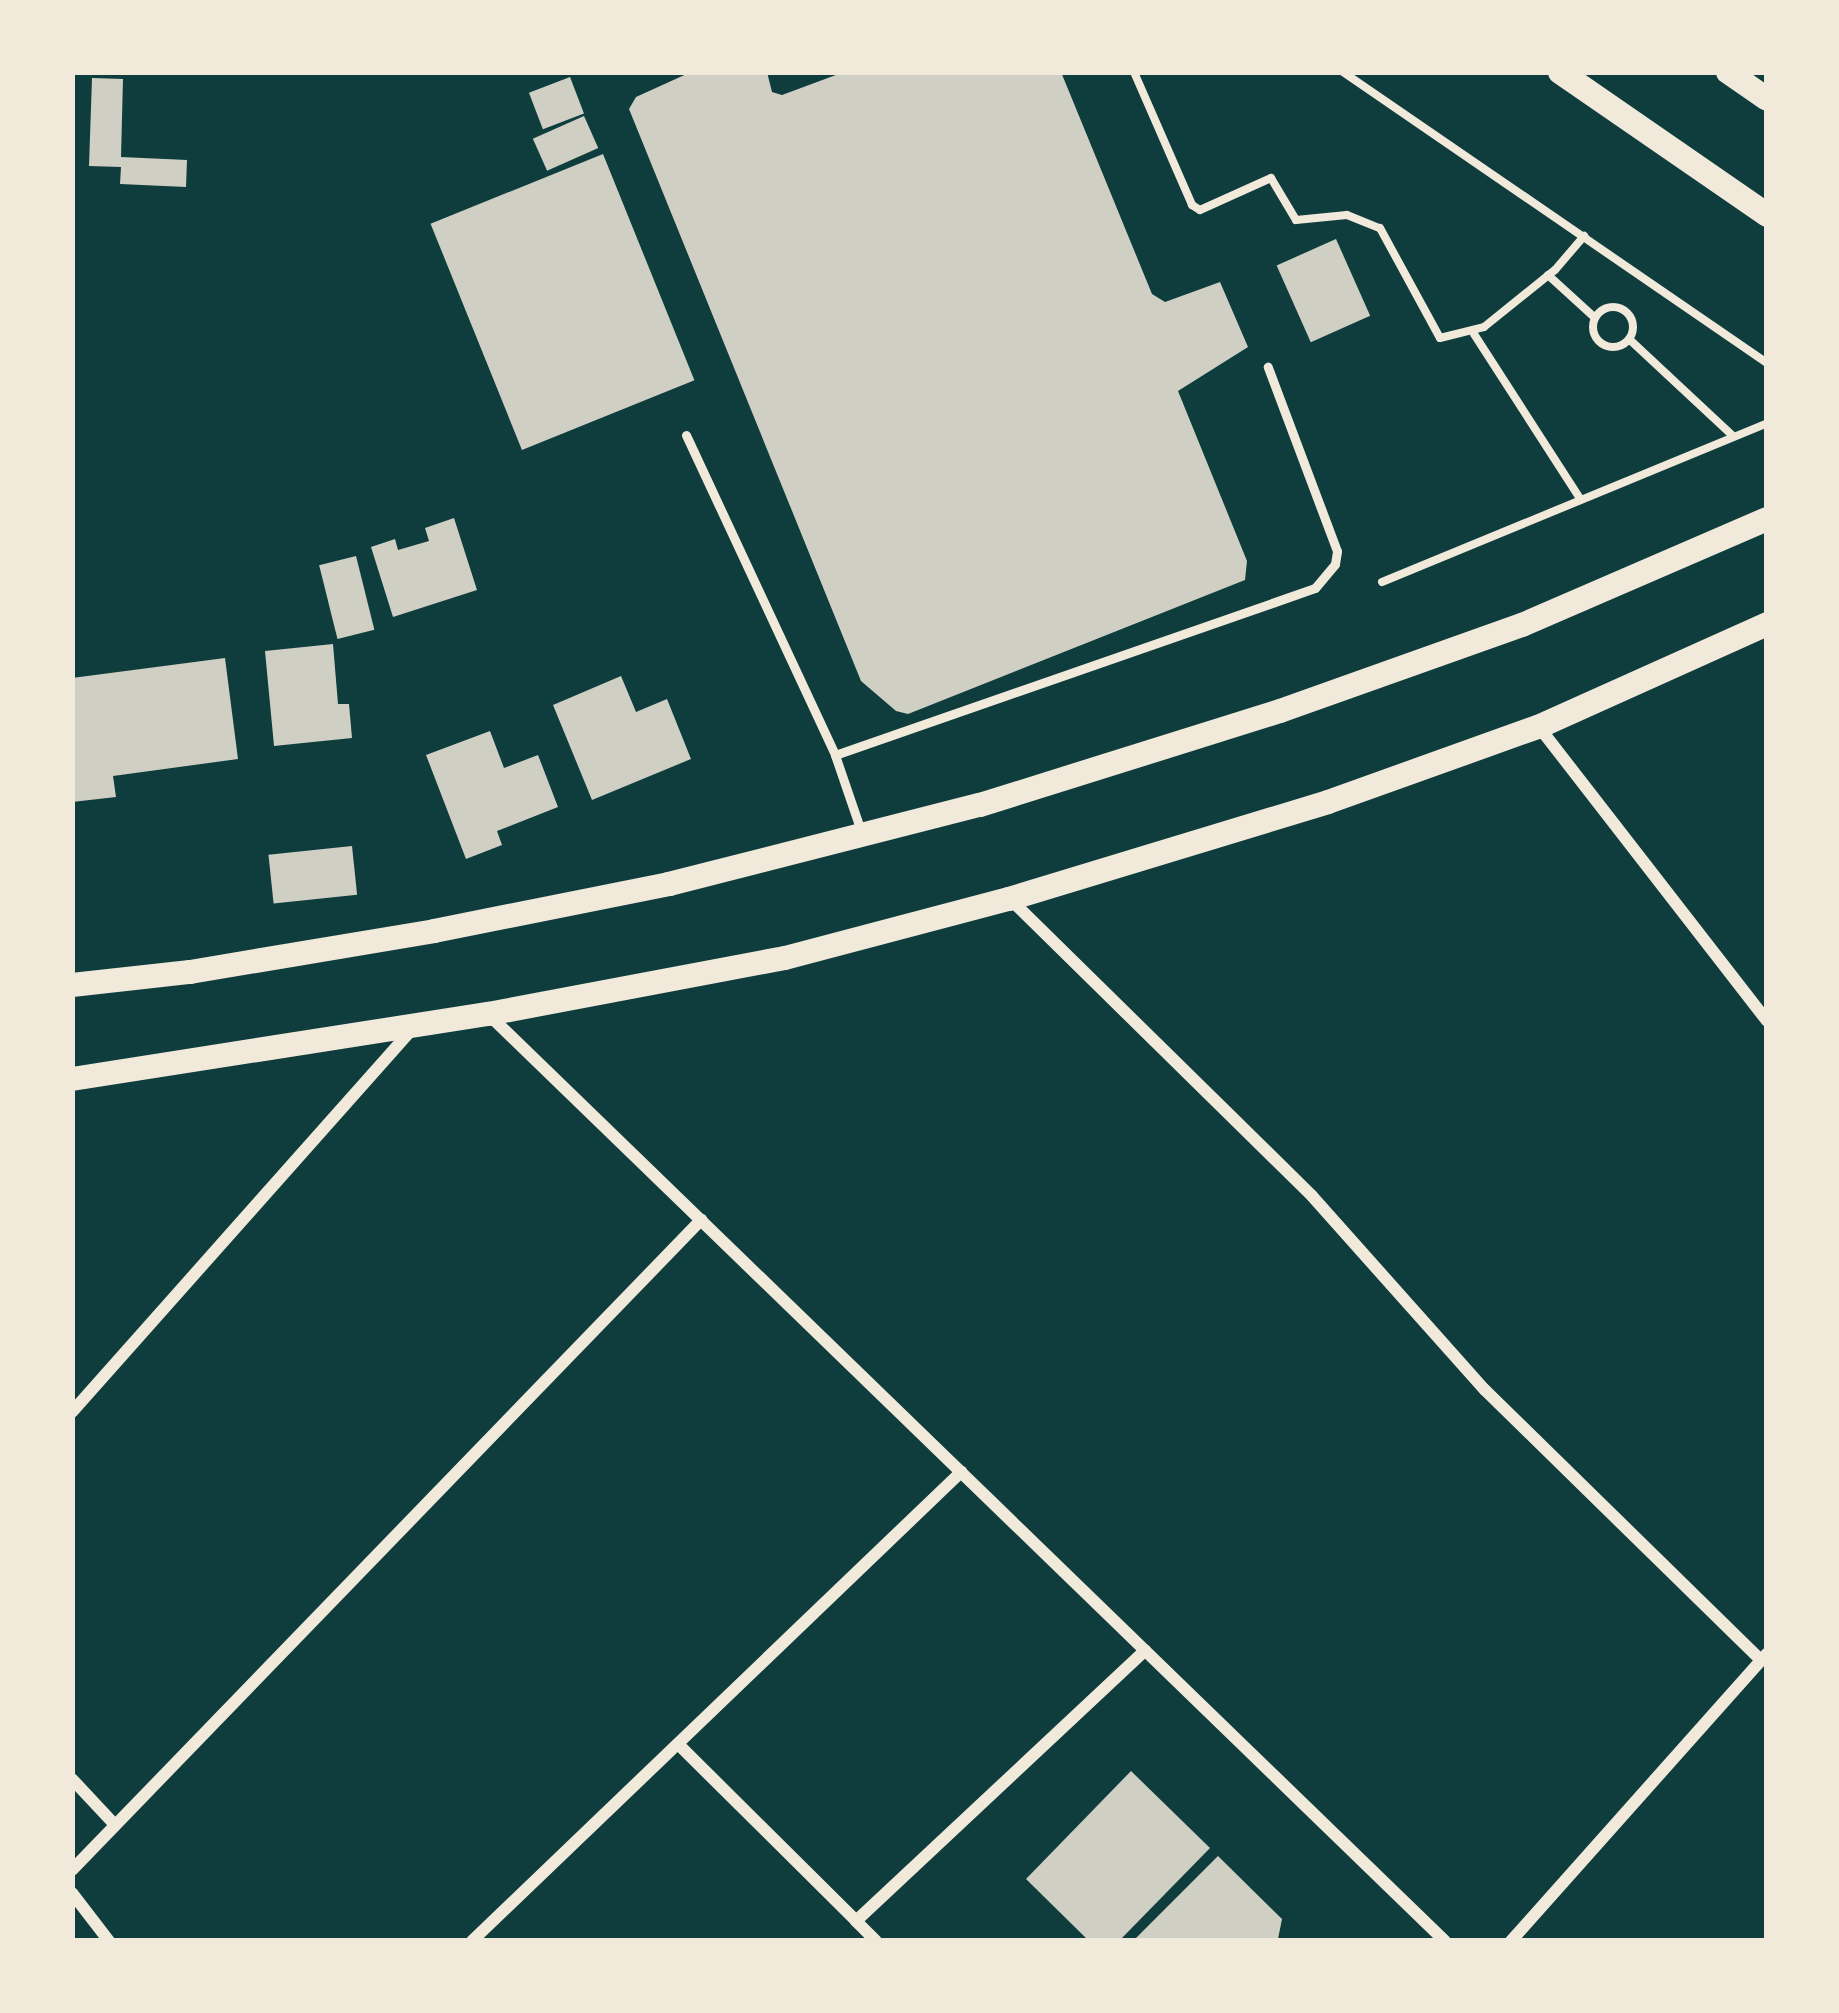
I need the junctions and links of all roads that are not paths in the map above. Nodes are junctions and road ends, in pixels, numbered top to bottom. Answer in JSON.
{"nodes":[{"id":1,"x":1560,"y":72,"type":"edge"},
{"id":2,"x":1728,"y":72,"type":"edge"},
{"id":3,"x":1767,"y":98,"type":"edge"},
{"id":4,"x":1767,"y":215,"type":"edge"},
{"id":5,"x":1268,"y":367,"type":"dead end"},
{"id":6,"x":686,"y":436,"type":"dead end"},
{"id":7,"x":1767,"y":519,"type":"edge"},
{"id":8,"x":1767,"y":624,"type":"edge"},
{"id":9,"x":1538,"y":727,"type":"junction"},
{"id":10,"x":835,"y":755,"type":"junction"},
{"id":11,"x":862,"y":835,"type":"junction"},
{"id":12,"x":1009,"y":898,"type":"junction"},
{"id":13,"x":72,"y":985,"type":"edge"},
{"id":14,"x":488,"y":1014,"type":"junction"},
{"id":15,"x":1767,"y":1021,"type":"edge"},
{"id":16,"x":415,"y":1026,"type":"junction"},
{"id":17,"x":72,"y":1079,"type":"edge"},
{"id":18,"x":701,"y":1220,"type":"junction"},
{"id":19,"x":72,"y":1412,"type":"edge"},
{"id":20,"x":961,"y":1472,"type":"junction"},
{"id":21,"x":1145,"y":1651,"type":"junction"},
{"id":22,"x":1764,"y":1657,"type":"edge"},
{"id":23,"x":678,"y":1744,"type":"junction"},
{"id":24,"x":72,"y":1779,"type":"edge"},
{"id":25,"x":115,"y":1825,"type":"junction"},
{"id":26,"x":72,"y":1870,"type":"edge"},
{"id":27,"x":72,"y":1893,"type":"edge"},
{"id":28,"x":856,"y":1922,"type":"junction"},
{"id":29,"x":109,"y":1941,"type":"edge"},
{"id":30,"x":472,"y":1941,"type":"edge"},
{"id":31,"x":876,"y":1941,"type":"edge"},
{"id":32,"x":1444,"y":1941,"type":"edge"},
{"id":33,"x":1510,"y":1941,"type":"edge"}],
"edges":[{"from":1,"to":4,"type":"main road"},
{"from":2,"to":3,"type":"main road"},
{"from":5,"to":10,"type":"lane"},
{"from":6,"to":10,"type":"lane"},
{"from":7,"to":11,"type":"main road"},
{"from":8,"to":9,"type":"main road"},
{"from":9,"to":12,"type":"main road"},
{"from":9,"to":15,"type":"street"},
{"from":10,"to":11,"type":"lane"},
{"from":11,"to":13,"type":"main road"},
{"from":12,"to":14,"type":"main road"},
{"from":12,"to":22,"type":"street"},
{"from":14,"to":16,"type":"main road"},
{"from":14,"to":18,"type":"street"},
{"from":16,"to":17,"type":"main road"},
{"from":16,"to":19,"type":"street"},
{"from":18,"to":20,"type":"street"},
{"from":18,"to":25,"type":"street"},
{"from":20,"to":21,"type":"street"},
{"from":20,"to":23,"type":"street"},
{"from":21,"to":28,"type":"street"},
{"from":21,"to":32,"type":"street"},
{"from":22,"to":33,"type":"street"},
{"from":23,"to":28,"type":"street"},
{"from":23,"to":30,"type":"street"},
{"from":24,"to":25,"type":"street"},
{"from":25,"to":26,"type":"street"},
{"from":27,"to":29,"type":"street"},
{"from":28,"to":31,"type":"street"}]}
